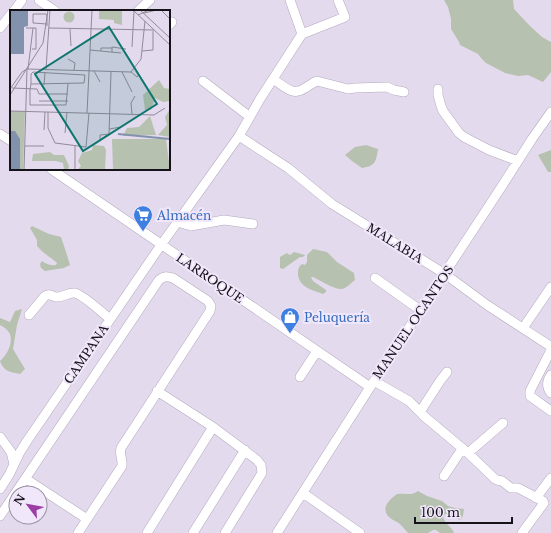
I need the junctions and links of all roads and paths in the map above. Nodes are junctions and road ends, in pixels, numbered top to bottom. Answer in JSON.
{"nodes":[{"id":1,"x":22,"y":0,"type":"edge"},
{"id":2,"x":39,"y":0,"type":"edge"},
{"id":3,"x":150,"y":0,"type":"edge"},
{"id":4,"x":290,"y":0,"type":"edge"},
{"id":5,"x":338,"y":0,"type":"edge"},
{"id":6,"x":15,"y":10,"type":"edge"},
{"id":7,"x":54,"y":10,"type":"edge"},
{"id":8,"x":139,"y":10,"type":"edge"},
{"id":9,"x":10,"y":15,"type":"edge"},
{"id":10,"x":0,"y":28,"type":"edge"},
{"id":11,"x":302,"y":34,"type":"junction"},
{"id":12,"x":273,"y":79,"type":"junction"},
{"id":13,"x":203,"y":81,"type":"dead end"},
{"id":14,"x":438,"y":89,"type":"dead end"},
{"id":15,"x":404,"y":92,"type":"dead end"},
{"id":16,"x":551,"y":112,"type":"edge"},
{"id":17,"x":250,"y":117,"type":"junction"},
{"id":18,"x":0,"y":134,"type":"edge"},
{"id":19,"x":239,"y":136,"type":"junction"},
{"id":20,"x":10,"y":140,"type":"edge"},
{"id":21,"x":518,"y":161,"type":"junction"},
{"id":22,"x":57,"y":171,"type":"edge"},
{"id":23,"x":177,"y":222,"type":"junction"},
{"id":24,"x":253,"y":224,"type":"dead end"},
{"id":25,"x":161,"y":245,"type":"junction"},
{"id":26,"x":445,"y":274,"type":"junction"},
{"id":27,"x":375,"y":278,"type":"dead end"},
{"id":28,"x":551,"y":287,"type":"edge"},
{"id":29,"x":420,"y":310,"type":"junction"},
{"id":30,"x":29,"y":315,"type":"dead end"},
{"id":31,"x":110,"y":319,"type":"junction"},
{"id":32,"x":523,"y":328,"type":"junction"},
{"id":33,"x":317,"y":351,"type":"junction"},
{"id":34,"x":550,"y":353,"type":"edge"},
{"id":35,"x":447,"y":372,"type":"dead end"},
{"id":36,"x":551,"y":375,"type":"edge"},
{"id":37,"x":300,"y":377,"type":"dead end"},
{"id":38,"x":372,"y":384,"type":"junction"},
{"id":39,"x":157,"y":391,"type":"junction"},
{"id":40,"x":551,"y":393,"type":"edge"},
{"id":41,"x":551,"y":411,"type":"edge"},
{"id":42,"x":420,"y":412,"type":"junction"},
{"id":43,"x":503,"y":423,"type":"dead end"},
{"id":44,"x":213,"y":427,"type":"junction"},
{"id":45,"x":0,"y":438,"type":"edge"},
{"id":46,"x":245,"y":450,"type":"junction"},
{"id":47,"x":465,"y":451,"type":"junction"},
{"id":48,"x":14,"y":464,"type":"junction"},
{"id":49,"x":444,"y":476,"type":"dead end"},
{"id":50,"x":551,"y":478,"type":"edge"},
{"id":51,"x":26,"y":479,"type":"junction"},
{"id":52,"x":0,"y":489,"type":"edge"},
{"id":53,"x":303,"y":493,"type":"junction"},
{"id":54,"x":536,"y":498,"type":"junction"},
{"id":55,"x":0,"y":516,"type":"edge"},
{"id":56,"x":87,"y":519,"type":"junction"},
{"id":57,"x":78,"y":533,"type":"edge"},
{"id":58,"x":147,"y":533,"type":"edge"},
{"id":59,"x":193,"y":533,"type":"edge"},
{"id":60,"x":225,"y":533,"type":"edge"},
{"id":61,"x":277,"y":533,"type":"edge"},
{"id":62,"x":360,"y":533,"type":"edge"},
{"id":63,"x":522,"y":533,"type":"edge"}],
"edges":[{"from":1,"to":6,"type":"street"},
{"from":2,"to":7,"type":"street"},
{"from":3,"to":8,"type":"street"},
{"from":4,"to":11,"type":"street"},
{"from":5,"to":11,"type":"street"},
{"from":9,"to":10,"type":"street"},
{"from":11,"to":12,"type":"street","name":"CAMPANA"},
{"from":12,"to":15,"type":"street"},
{"from":12,"to":17,"type":"street","name":"CAMPANA"},
{"from":13,"to":17,"type":"street"},
{"from":14,"to":21,"type":"street"},
{"from":16,"to":21,"type":"street","name":"MANUEL OCANTOS"},
{"from":17,"to":19,"type":"street","name":"CAMPANA"},
{"from":18,"to":20,"type":"street"},
{"from":19,"to":23,"type":"street","name":"CAMPANA"},
{"from":19,"to":26,"type":"street","name":"MALABIA"},
{"from":21,"to":26,"type":"street","name":"MANUEL OCANTOS"},
{"from":22,"to":25,"type":"street","name":"LARROQUE"},
{"from":23,"to":24,"type":"street"},
{"from":23,"to":25,"type":"street","name":"CAMPANA"},
{"from":25,"to":31,"type":"street","name":"CAMPANA"},
{"from":25,"to":33,"type":"street","name":"LARROQUE"},
{"from":26,"to":29,"type":"street","name":"MANUEL OCANTOS"},
{"from":26,"to":32,"type":"street","name":"MALABIA"},
{"from":27,"to":29,"type":"street"},
{"from":28,"to":32,"type":"street"},
{"from":29,"to":38,"type":"street","name":"MANUEL OCANTOS"},
{"from":30,"to":31,"type":"street"},
{"from":31,"to":48,"type":"street","name":"CAMPANA"},
{"from":32,"to":34,"type":"street","name":"MALABIA"},
{"from":33,"to":37,"type":"street"},
{"from":33,"to":38,"type":"street","name":"LARROQUE"},
{"from":34,"to":41,"type":"street","name":"MALABIA"},
{"from":35,"to":42,"type":"street"},
{"from":36,"to":40,"type":"street"},
{"from":38,"to":42,"type":"street","name":"LARROQUE"},
{"from":38,"to":53,"type":"street","name":"MANUEL OCANTOS"},
{"from":39,"to":44,"type":"street"},
{"from":39,"to":51,"type":"street"},
{"from":39,"to":56,"type":"street"},
{"from":42,"to":47,"type":"street","name":"LARROQUE"},
{"from":43,"to":47,"type":"street"},
{"from":44,"to":46,"type":"street"},
{"from":44,"to":58,"type":"street"},
{"from":45,"to":48,"type":"street"},
{"from":46,"to":59,"type":"street"},
{"from":46,"to":60,"type":"street"},
{"from":47,"to":49,"type":"street"},
{"from":47,"to":54,"type":"street","name":"LARROQUE"},
{"from":48,"to":52,"type":"street","name":"CAMPANA"},
{"from":50,"to":54,"type":"street"},
{"from":51,"to":55,"type":"street"},
{"from":51,"to":56,"type":"street"},
{"from":53,"to":61,"type":"street","name":"MANUEL OCANTOS"},
{"from":53,"to":62,"type":"street"},
{"from":54,"to":63,"type":"street"},
{"from":56,"to":57,"type":"street"}]}
